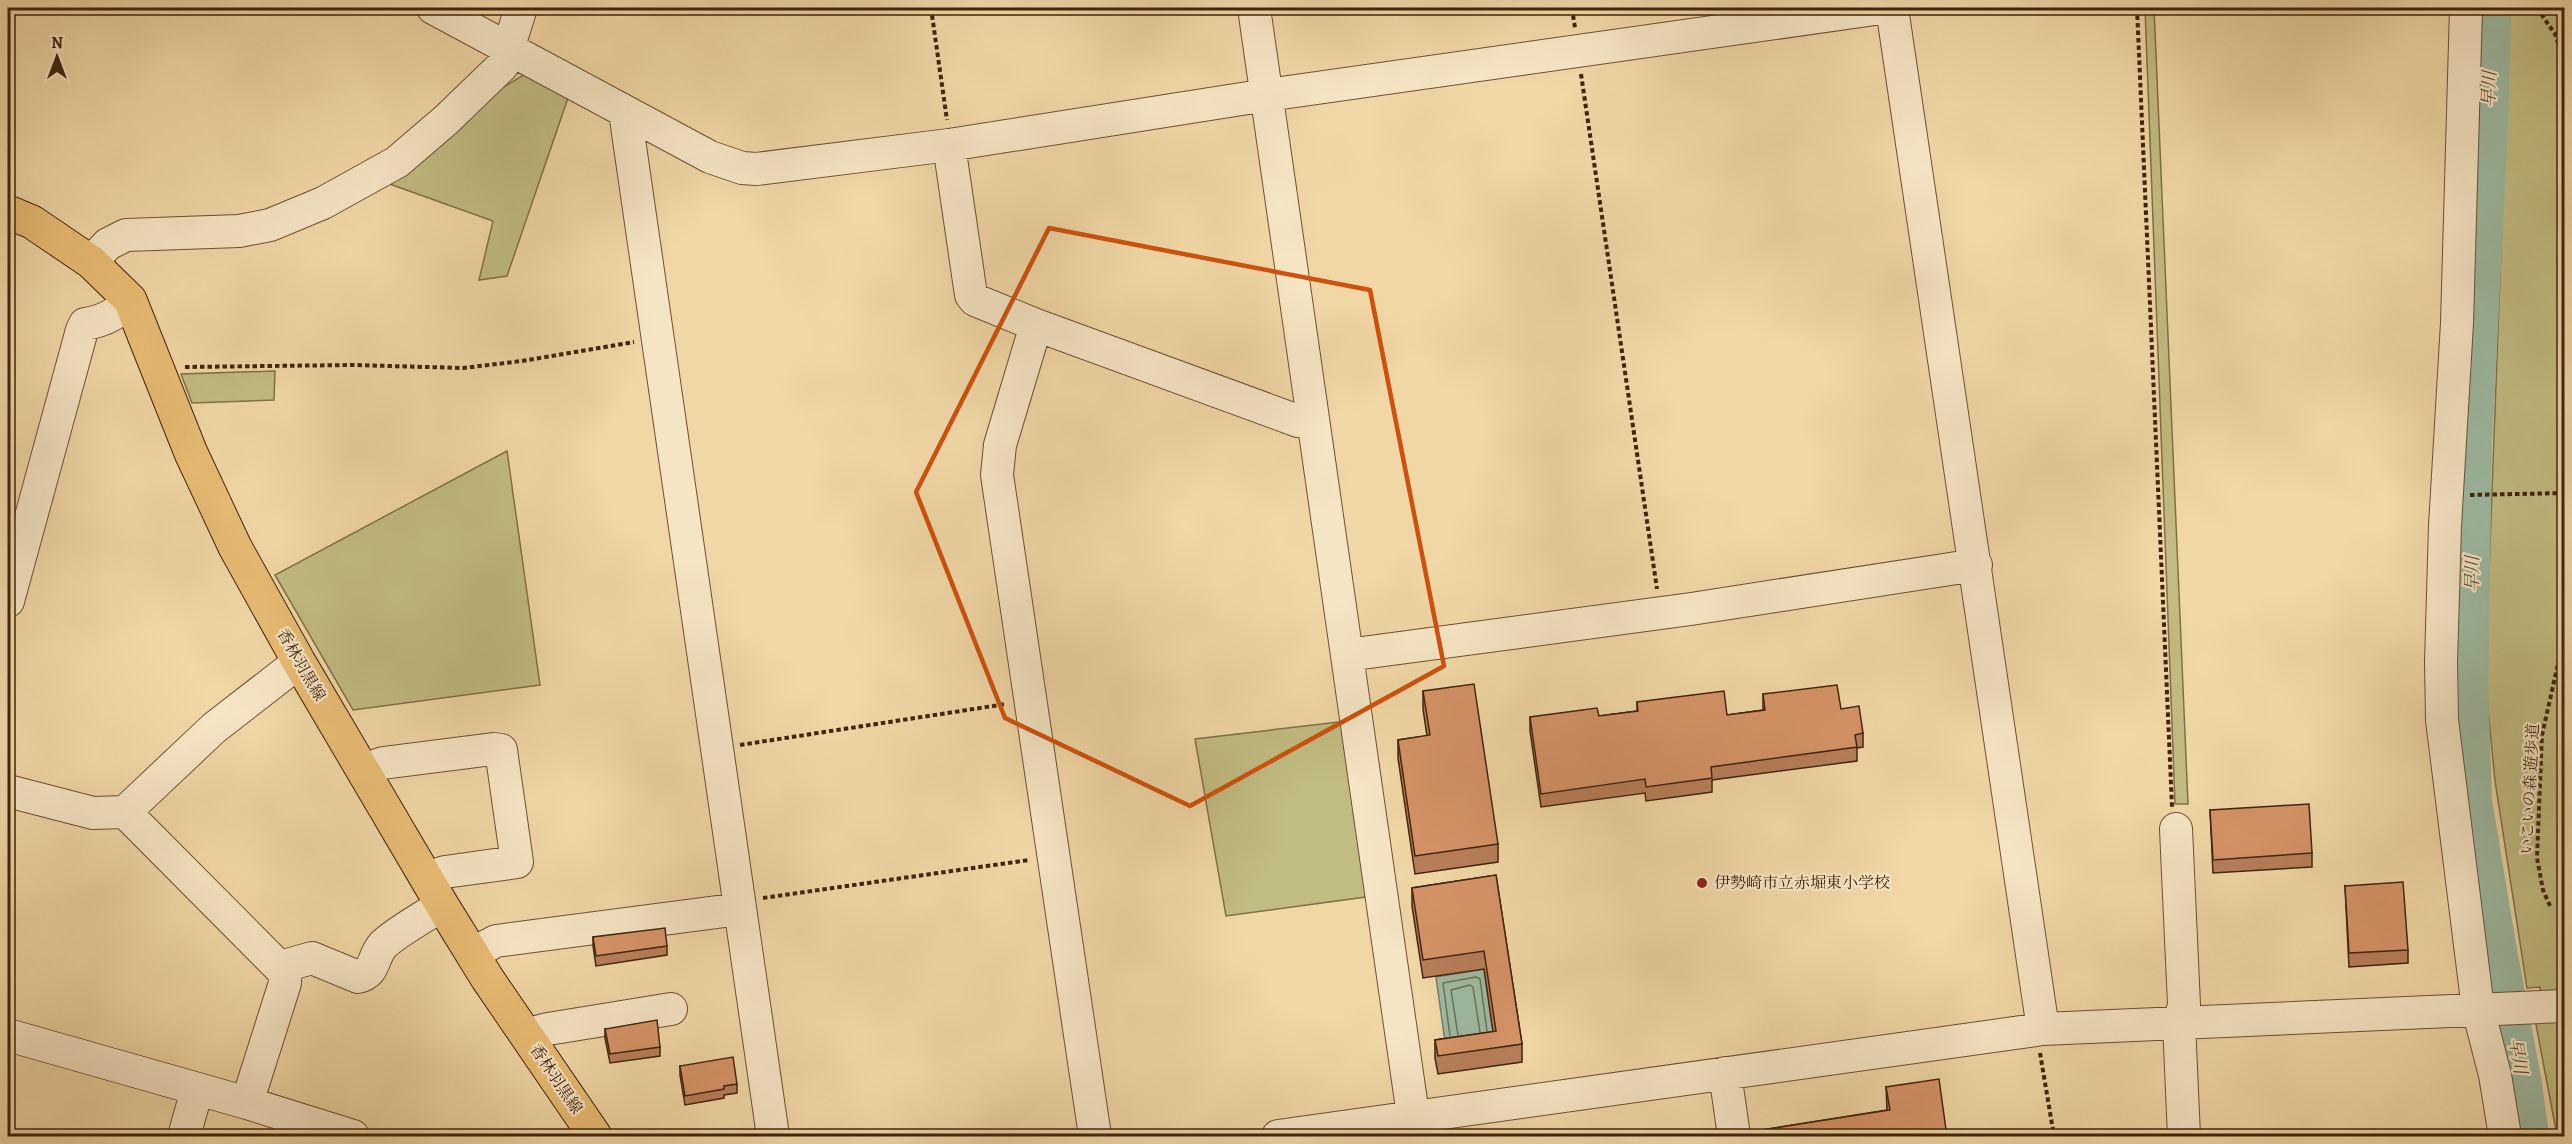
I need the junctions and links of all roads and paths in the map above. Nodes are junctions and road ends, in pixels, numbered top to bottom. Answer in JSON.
{"nodes":[{"id":1,"x":433,"y":8,"type":"edge"},
{"id":2,"x":521,"y":8,"type":"edge"},
{"id":3,"x":931,"y":8,"type":"edge"},
{"id":4,"x":1254,"y":8,"type":"edge"},
{"id":5,"x":1572,"y":8,"type":"edge"},
{"id":6,"x":1882,"y":8,"type":"edge"},
{"id":7,"x":1892,"y":8,"type":"edge"},
{"id":8,"x":2137,"y":8,"type":"edge"},
{"id":9,"x":2466,"y":8,"type":"edge"},
{"id":10,"x":2537,"y":8,"type":"edge"},
{"id":11,"x":508,"y":49,"type":"junction"},
{"id":12,"x":1578,"y":52,"type":"junction"},
{"id":13,"x":2565,"y":60,"type":"edge"},
{"id":14,"x":1267,"y":96,"type":"junction"},
{"id":15,"x":626,"y":112,"type":"junction"},
{"id":16,"x":949,"y":145,"type":"junction"},
{"id":17,"x":8,"y":212,"type":"edge"},
{"id":18,"x":91,"y":262,"type":"junction"},
{"id":19,"x":130,"y":300,"type":"junction"},
{"id":20,"x":2565,"y":322,"type":"edge"},
{"id":21,"x":1036,"y":325,"type":"junction"},
{"id":22,"x":2564,"y":329,"type":"edge"},
{"id":23,"x":658,"y":338,"type":"junction"},
{"id":24,"x":2565,"y":339,"type":"edge"},
{"id":25,"x":157,"y":368,"type":"junction"},
{"id":26,"x":1313,"y":421,"type":"junction"},
{"id":27,"x":2565,"y":493,"type":"edge"},
{"id":28,"x":2466,"y":495,"type":"dead end"},
{"id":29,"x":1976,"y":565,"type":"junction"},
{"id":30,"x":10,"y":581,"type":"edge"},
{"id":31,"x":1660,"y":613,"type":"junction"},
{"id":32,"x":2565,"y":637,"type":"edge"},
{"id":33,"x":1347,"y":656,"type":"junction"},
{"id":34,"x":299,"y":662,"type":"junction"},
{"id":35,"x":1030,"y":701,"type":"junction"},
{"id":36,"x":717,"y":748,"type":"junction"},
{"id":37,"x":363,"y":770,"type":"junction"},
{"id":38,"x":8,"y":791,"type":"edge"},
{"id":39,"x":125,"y":812,"type":"junction"},
{"id":40,"x":2176,"y":829,"type":"joint"},
{"id":41,"x":1053,"y":856,"type":"junction"},
{"id":42,"x":434,"y":892,"type":"junction"},
{"id":43,"x":740,"y":905,"type":"junction"},
{"id":44,"x":2550,"y":906,"type":"dead end"},
{"id":45,"x":472,"y":954,"type":"junction"},
{"id":46,"x":280,"y":967,"type":"junction"},
{"id":47,"x":2551,"y":1006,"type":"edge"},
{"id":48,"x":671,"y":1009,"type":"dead end"},
{"id":49,"x":2484,"y":1009,"type":"junction"},
{"id":50,"x":2179,"y":1023,"type":"junction"},
{"id":51,"x":2043,"y":1029,"type":"junction"},
{"id":52,"x":8,"y":1035,"type":"edge"},
{"id":53,"x":528,"y":1038,"type":"junction"},
{"id":54,"x":1725,"y":1073,"type":"junction"},
{"id":55,"x":196,"y":1090,"type":"junction"},
{"id":56,"x":247,"y":1103,"type":"junction"},
{"id":57,"x":1415,"y":1126,"type":"edge"},
{"id":58,"x":184,"y":1137,"type":"edge"},
{"id":59,"x":353,"y":1137,"type":"edge"},
{"id":60,"x":595,"y":1137,"type":"edge"},
{"id":61,"x":773,"y":1137,"type":"edge"},
{"id":62,"x":1095,"y":1137,"type":"edge"},
{"id":63,"x":1278,"y":1137,"type":"edge"},
{"id":64,"x":1734,"y":1137,"type":"edge"},
{"id":65,"x":2054,"y":1137,"type":"edge"},
{"id":66,"x":2184,"y":1137,"type":"edge"},
{"id":67,"x":2505,"y":1137,"type":"edge"}],
"edges":[{"from":1,"to":11,"type":"street"},
{"from":2,"to":11,"type":"street"},
{"from":3,"to":16,"type":"path"},
{"from":4,"to":14,"type":"street"},
{"from":5,"to":12,"type":"path"},
{"from":6,"to":12,"type":"street"},
{"from":7,"to":29,"type":"street"},
{"from":8,"to":40,"type":"path"},
{"from":9,"to":49,"type":"street"},
{"from":10,"to":13,"type":"path"},
{"from":11,"to":15,"type":"street"},
{"from":11,"to":18,"type":"street"},
{"from":12,"to":14,"type":"street"},
{"from":12,"to":31,"type":"path"},
{"from":14,"to":16,"type":"street"},
{"from":14,"to":26,"type":"street"},
{"from":15,"to":16,"type":"street"},
{"from":15,"to":23,"type":"street"},
{"from":16,"to":21,"type":"street"},
{"from":17,"to":18,"type":"main road","name":"香林羽黒線"},
{"from":18,"to":19,"type":"main road","name":"香林羽黒線"},
{"from":19,"to":25,"type":"main road","name":"香林羽黒線"},
{"from":19,"to":30,"type":"street"},
{"from":20,"to":22,"type":"path"},
{"from":21,"to":26,"type":"street"},
{"from":21,"to":35,"type":"street"},
{"from":22,"to":24,"type":"path"},
{"from":23,"to":25,"type":"path"},
{"from":23,"to":36,"type":"street"},
{"from":25,"to":34,"type":"main road","name":"香林羽黒線"},
{"from":26,"to":33,"type":"street"},
{"from":27,"to":28,"type":"path"},
{"from":29,"to":31,"type":"street"},
{"from":29,"to":51,"type":"street"},
{"from":31,"to":33,"type":"street"},
{"from":32,"to":44,"type":"path","name":"いこいの森 遊歩道"},
{"from":33,"to":57,"type":"street"},
{"from":34,"to":37,"type":"main road","name":"香林羽黒線"},
{"from":34,"to":39,"type":"street"},
{"from":35,"to":36,"type":"path"},
{"from":35,"to":41,"type":"street"},
{"from":36,"to":43,"type":"street"},
{"from":37,"to":42,"type":"main road","name":"香林羽黒線"},
{"from":37,"to":42,"type":"street"},
{"from":38,"to":39,"type":"street"},
{"from":39,"to":46,"type":"street"},
{"from":40,"to":50,"type":"street"},
{"from":41,"to":43,"type":"path"},
{"from":41,"to":62,"type":"street"},
{"from":42,"to":45,"type":"main road","name":"香林羽黒線"},
{"from":42,"to":46,"type":"street"},
{"from":43,"to":45,"type":"street"},
{"from":43,"to":61,"type":"street"},
{"from":45,"to":53,"type":"main road","name":"香林羽黒線"},
{"from":46,"to":56,"type":"street"},
{"from":47,"to":49,"type":"street"},
{"from":48,"to":53,"type":"street"},
{"from":49,"to":50,"type":"street"},
{"from":49,"to":67,"type":"street"},
{"from":50,"to":51,"type":"street"},
{"from":50,"to":66,"type":"street"},
{"from":51,"to":54,"type":"street"},
{"from":51,"to":65,"type":"path"},
{"from":52,"to":55,"type":"street"},
{"from":53,"to":60,"type":"main road","name":"香林羽黒線"},
{"from":54,"to":57,"type":"street"},
{"from":54,"to":64,"type":"street"},
{"from":55,"to":56,"type":"street"},
{"from":55,"to":58,"type":"street"},
{"from":56,"to":59,"type":"street"},
{"from":57,"to":63,"type":"street"}]}
